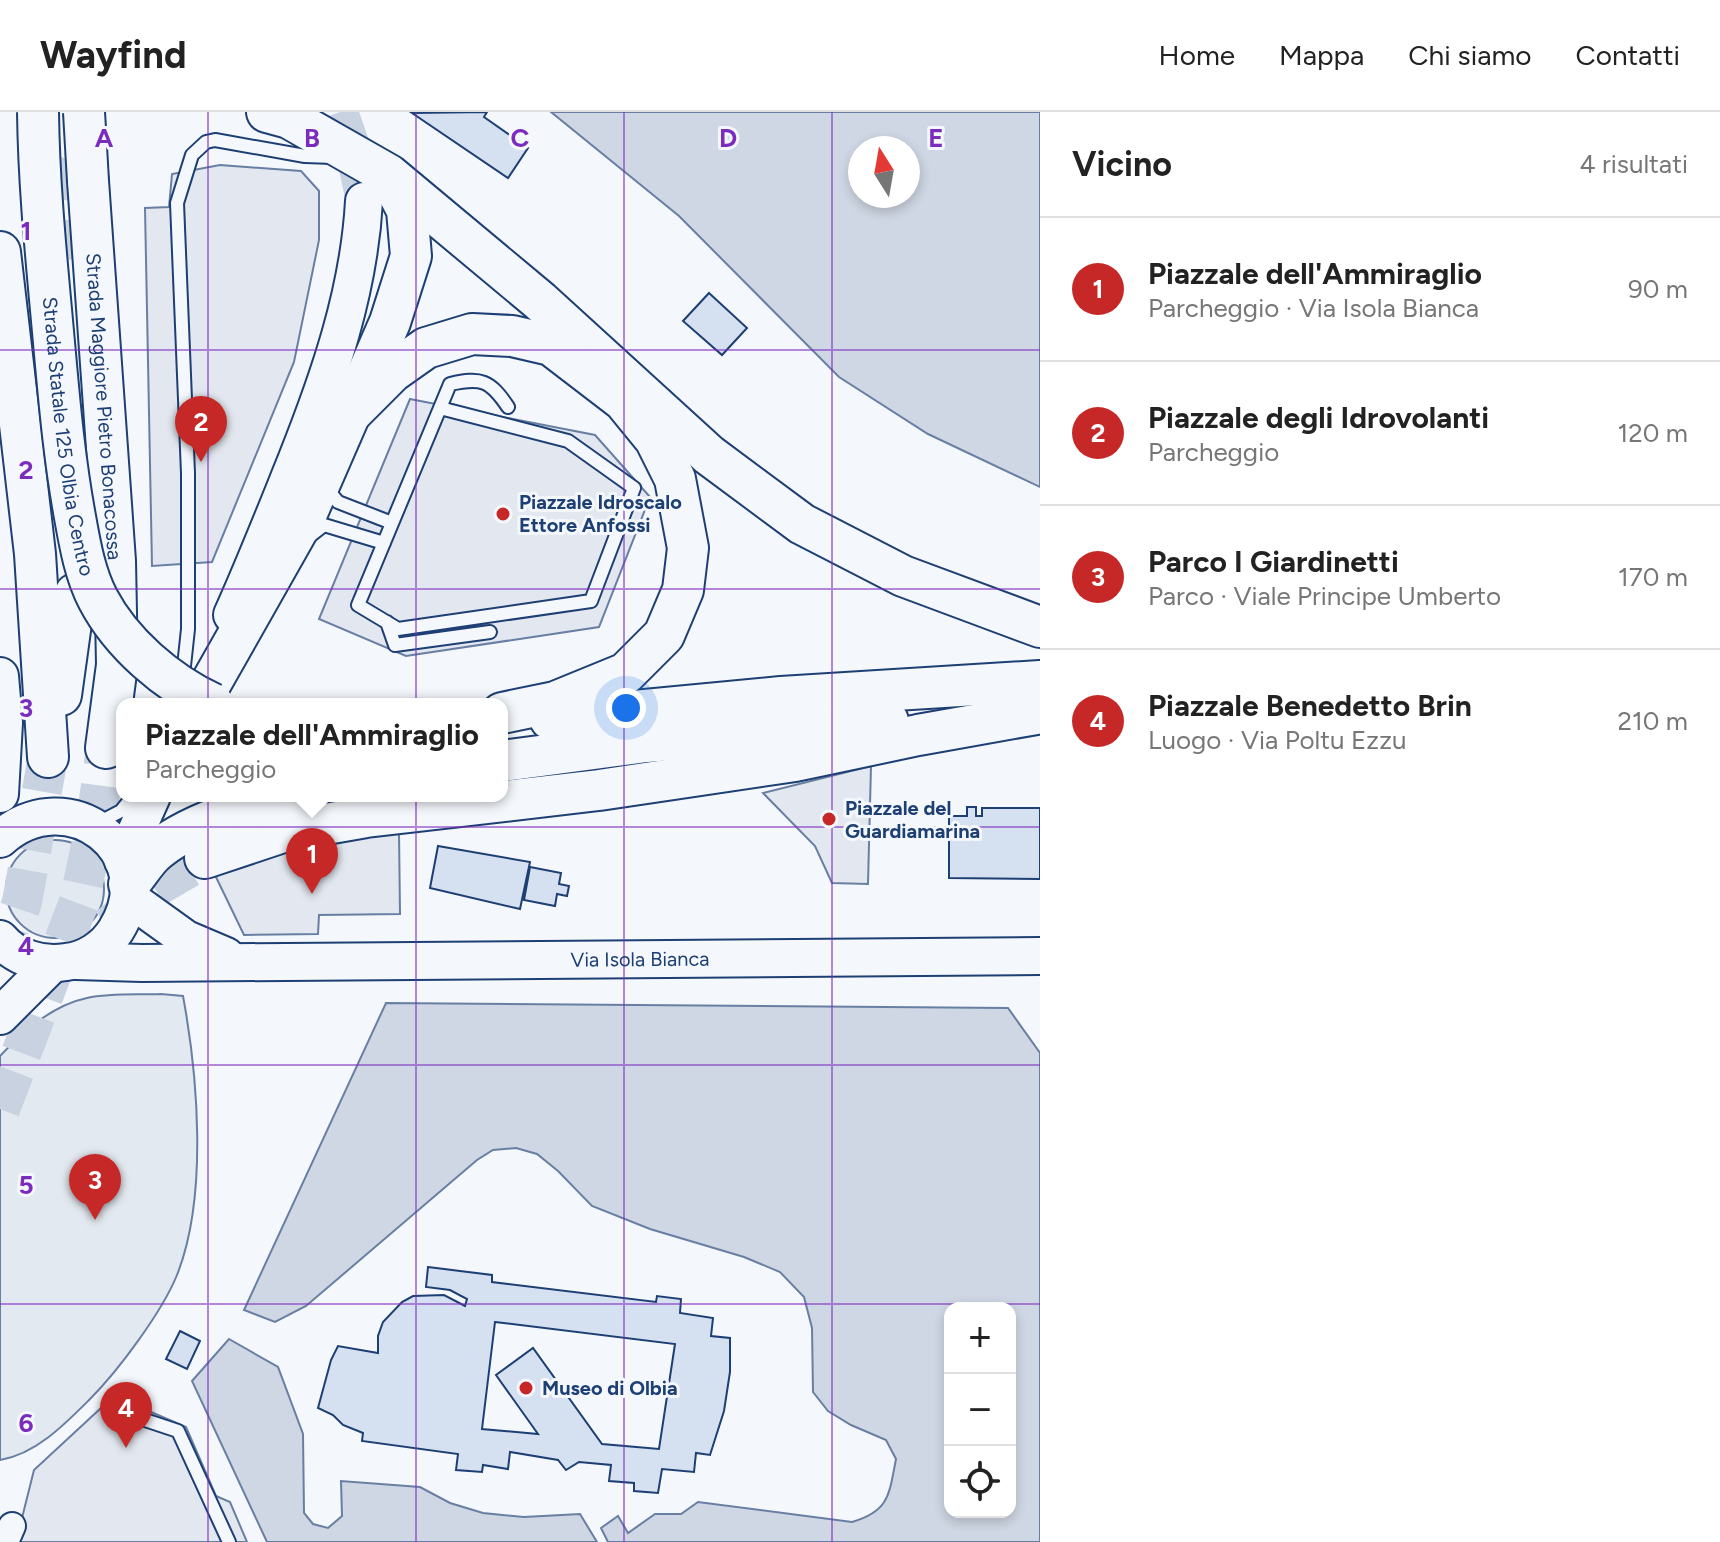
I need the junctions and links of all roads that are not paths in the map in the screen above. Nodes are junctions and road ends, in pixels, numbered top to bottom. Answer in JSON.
{"nodes":[{"id":1,"x":38,"y":112,"type":"edge"},
{"id":2,"x":84,"y":112,"type":"edge"},
{"id":3,"x":267,"y":112,"type":"edge"},
{"id":4,"x":371,"y":178,"type":"junction"},
{"id":5,"x":0,"y":252,"type":"edge"},
{"id":6,"x":508,"y":407,"type":"dead end"},
{"id":7,"x":440,"y":408,"type":"junction"},
{"id":8,"x":352,"y":412,"type":"junction"},
{"id":9,"x":321,"y":483,"type":"junction"},
{"id":10,"x":392,"y":523,"type":"junction"},
{"id":11,"x":384,"y":543,"type":"junction"},
{"id":12,"x":282,"y":558,"type":"junction"},
{"id":13,"x":75,"y":594,"type":"dead end"},
{"id":14,"x":387,"y":622,"type":"junction"},
{"id":15,"x":1040,"y":627,"type":"edge"},
{"id":16,"x":490,"y":632,"type":"dead end"},
{"id":17,"x":0,"y":676,"type":"edge"},
{"id":18,"x":173,"y":698,"type":"edge"},
{"id":19,"x":199,"y":698,"type":"edge"},
{"id":20,"x":200,"y":698,"type":"edge"},
{"id":21,"x":204,"y":698,"type":"edge"},
{"id":22,"x":1039,"y":700,"type":"edge"},
{"id":23,"x":508,"y":712,"type":"edge"},
{"id":24,"x":508,"y":723,"type":"edge"},
{"id":25,"x":2,"y":725,"type":"edge"},
{"id":26,"x":106,"y":748,"type":"tunnel mouth"},
{"id":27,"x":508,"y":760,"type":"edge"},
{"id":28,"x":0,"y":794,"type":"edge"},
{"id":29,"x":508,"y":801,"type":"edge"},
{"id":30,"x":128,"y":802,"type":"edge"},
{"id":31,"x":150,"y":802,"type":"edge"},
{"id":32,"x":265,"y":802,"type":"edge"},
{"id":33,"x":495,"y":802,"type":"edge"},
{"id":34,"x":93,"y":826,"type":"junction"},
{"id":35,"x":0,"y":839,"type":"edge"},
{"id":36,"x":205,"y":858,"type":"tunnel mouth"},
{"id":37,"x":127,"y":881,"type":"junction"},
{"id":38,"x":0,"y":939,"type":"edge"},
{"id":39,"x":1040,"y":956,"type":"edge"},
{"id":40,"x":238,"y":961,"type":"junction"},
{"id":41,"x":64,"y":962,"type":"junction"},
{"id":42,"x":0,"y":1016,"type":"edge"},
{"id":43,"x":112,"y":1409,"type":"dead end"},
{"id":44,"x":229,"y":1542,"type":"edge"}],
"edges":[{"from":1,"to":21,"type":"main road","name":"Strada Statale 125 Olbia Centro","bridge":true},
{"from":2,"to":26,"type":"main road","name":"Strada Maggiore Pietro Bonacossa","bridge":true},
{"from":3,"to":4,"type":"main road"},
{"from":4,"to":8,"type":"main road"},
{"from":4,"to":15,"type":"main road"},
{"from":4,"to":18,"type":"lane"},
{"from":4,"to":19,"type":"street"},
{"from":5,"to":13,"type":"main road"},
{"from":6,"to":7,"type":"lane"},
{"from":7,"to":10,"type":"lane"},
{"from":7,"to":14,"type":"lane"},
{"from":8,"to":9,"type":"main road"},
{"from":8,"to":23,"type":"main road"},
{"from":9,"to":10,"type":"lane"},
{"from":9,"to":12,"type":"main road"},
{"from":10,"to":11,"type":"lane"},
{"from":11,"to":12,"type":"lane"},
{"from":11,"to":14,"type":"lane"},
{"from":12,"to":20,"type":"main road"},
{"from":14,"to":16,"type":"lane"},
{"from":17,"to":25,"type":"street"},
{"from":22,"to":24,"type":"main road"},
{"from":22,"to":27,"type":"main road"},
{"from":22,"to":29,"type":"main road"},
{"from":25,"to":28,"type":"street"},
{"from":30,"to":34,"type":"lane"},
{"from":31,"to":37,"type":"street"},
{"from":32,"to":37,"type":"main road"},
{"from":33,"to":36,"type":"main road"},
{"from":34,"to":35,"type":"street"},
{"from":34,"to":37,"type":"street","name":"Via Isola Bianca"},
{"from":37,"to":40,"type":"street","name":"Via Isola Bianca"},
{"from":37,"to":41,"type":"street"},
{"from":38,"to":41,"type":"street","name":"Via Isola Bianca"},
{"from":39,"to":40,"type":"street","name":"Via Isola Bianca"},
{"from":40,"to":41,"type":"street","name":"Via Isola Bianca"},
{"from":41,"to":42,"type":"street"},
{"from":43,"to":44,"type":"lane"}]}
